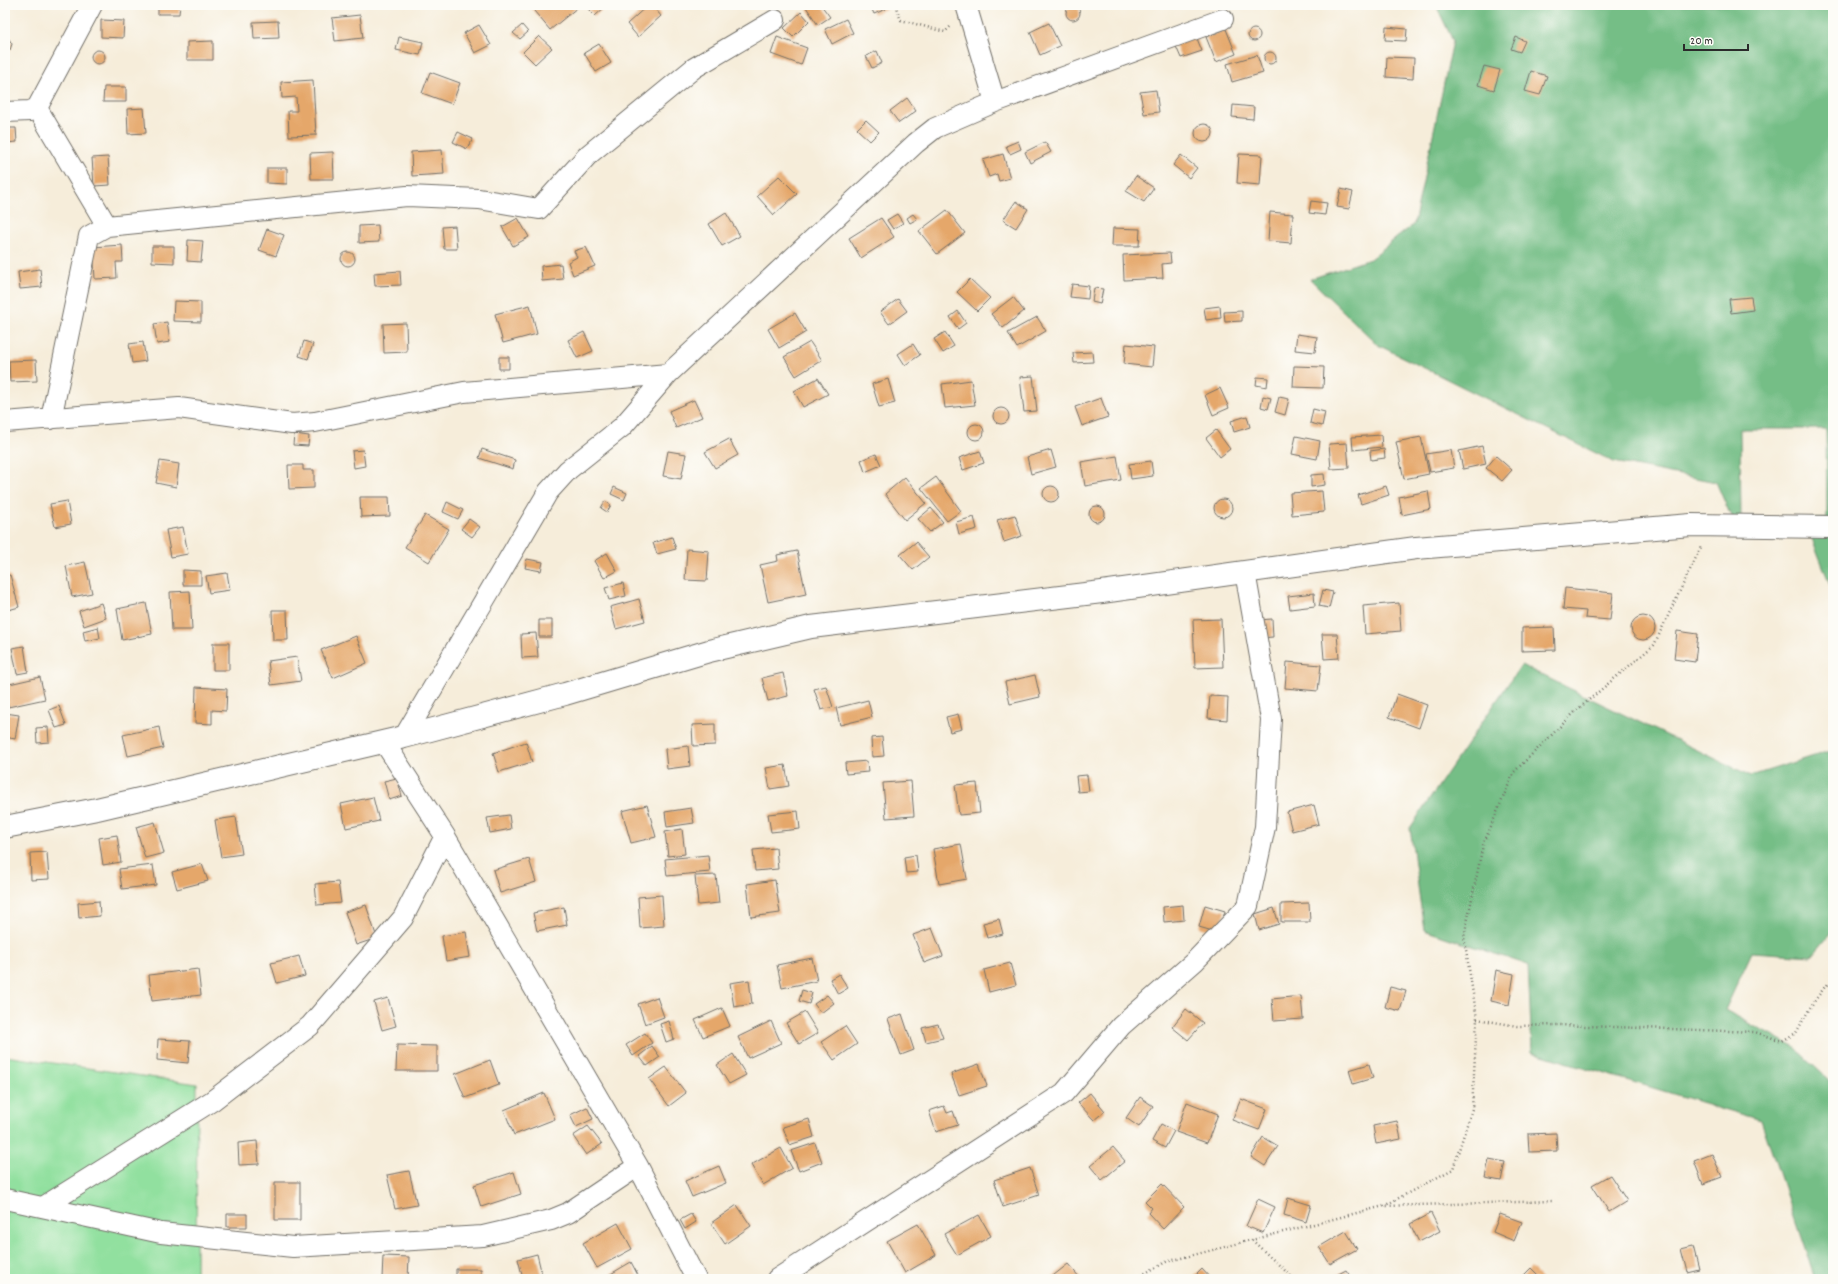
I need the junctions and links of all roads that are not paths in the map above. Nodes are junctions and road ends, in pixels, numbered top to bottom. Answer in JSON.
{"nodes":[{"id":1,"x":92,"y":5,"type":"edge"},
{"id":2,"x":968,"y":8,"type":"edge"},
{"id":3,"x":1223,"y":19,"type":"dead end"},
{"id":4,"x":775,"y":20,"type":"dead end"},
{"id":5,"x":995,"y":102,"type":"junction"},
{"id":6,"x":36,"y":108,"type":"junction"},
{"id":7,"x":5,"y":112,"type":"edge"},
{"id":8,"x":107,"y":226,"type":"junction"},
{"id":9,"x":668,"y":374,"type":"junction"},
{"id":10,"x":51,"y":419,"type":"junction"},
{"id":11,"x":5,"y":422,"type":"edge"},
{"id":12,"x":1833,"y":527,"type":"edge"},
{"id":13,"x":1245,"y":572,"type":"junction"},
{"id":14,"x":394,"y":740,"type":"junction"},
{"id":15,"x":5,"y":827,"type":"edge"},
{"id":16,"x":445,"y":836,"type":"junction"},
{"id":17,"x":638,"y":1166,"type":"junction"},
{"id":18,"x":5,"y":1199,"type":"edge"},
{"id":19,"x":43,"y":1206,"type":"junction"},
{"id":20,"x":696,"y":1279,"type":"edge"},
{"id":21,"x":776,"y":1279,"type":"edge"}],
"edges":[{"from":1,"to":6,"type":"street"},
{"from":2,"to":5,"type":"street"},
{"from":3,"to":5,"type":"street"},
{"from":4,"to":8,"type":"street"},
{"from":5,"to":9,"type":"street"},
{"from":6,"to":7,"type":"street"},
{"from":6,"to":8,"type":"street"},
{"from":8,"to":10,"type":"street"},
{"from":9,"to":10,"type":"street"},
{"from":9,"to":14,"type":"street"},
{"from":10,"to":11,"type":"street"},
{"from":12,"to":13,"type":"street"},
{"from":13,"to":14,"type":"street"},
{"from":13,"to":21,"type":"street"},
{"from":14,"to":15,"type":"street"},
{"from":14,"to":16,"type":"street"},
{"from":16,"to":17,"type":"street"},
{"from":16,"to":19,"type":"street"},
{"from":17,"to":19,"type":"street"},
{"from":17,"to":20,"type":"street"},
{"from":18,"to":19,"type":"street"}]}
